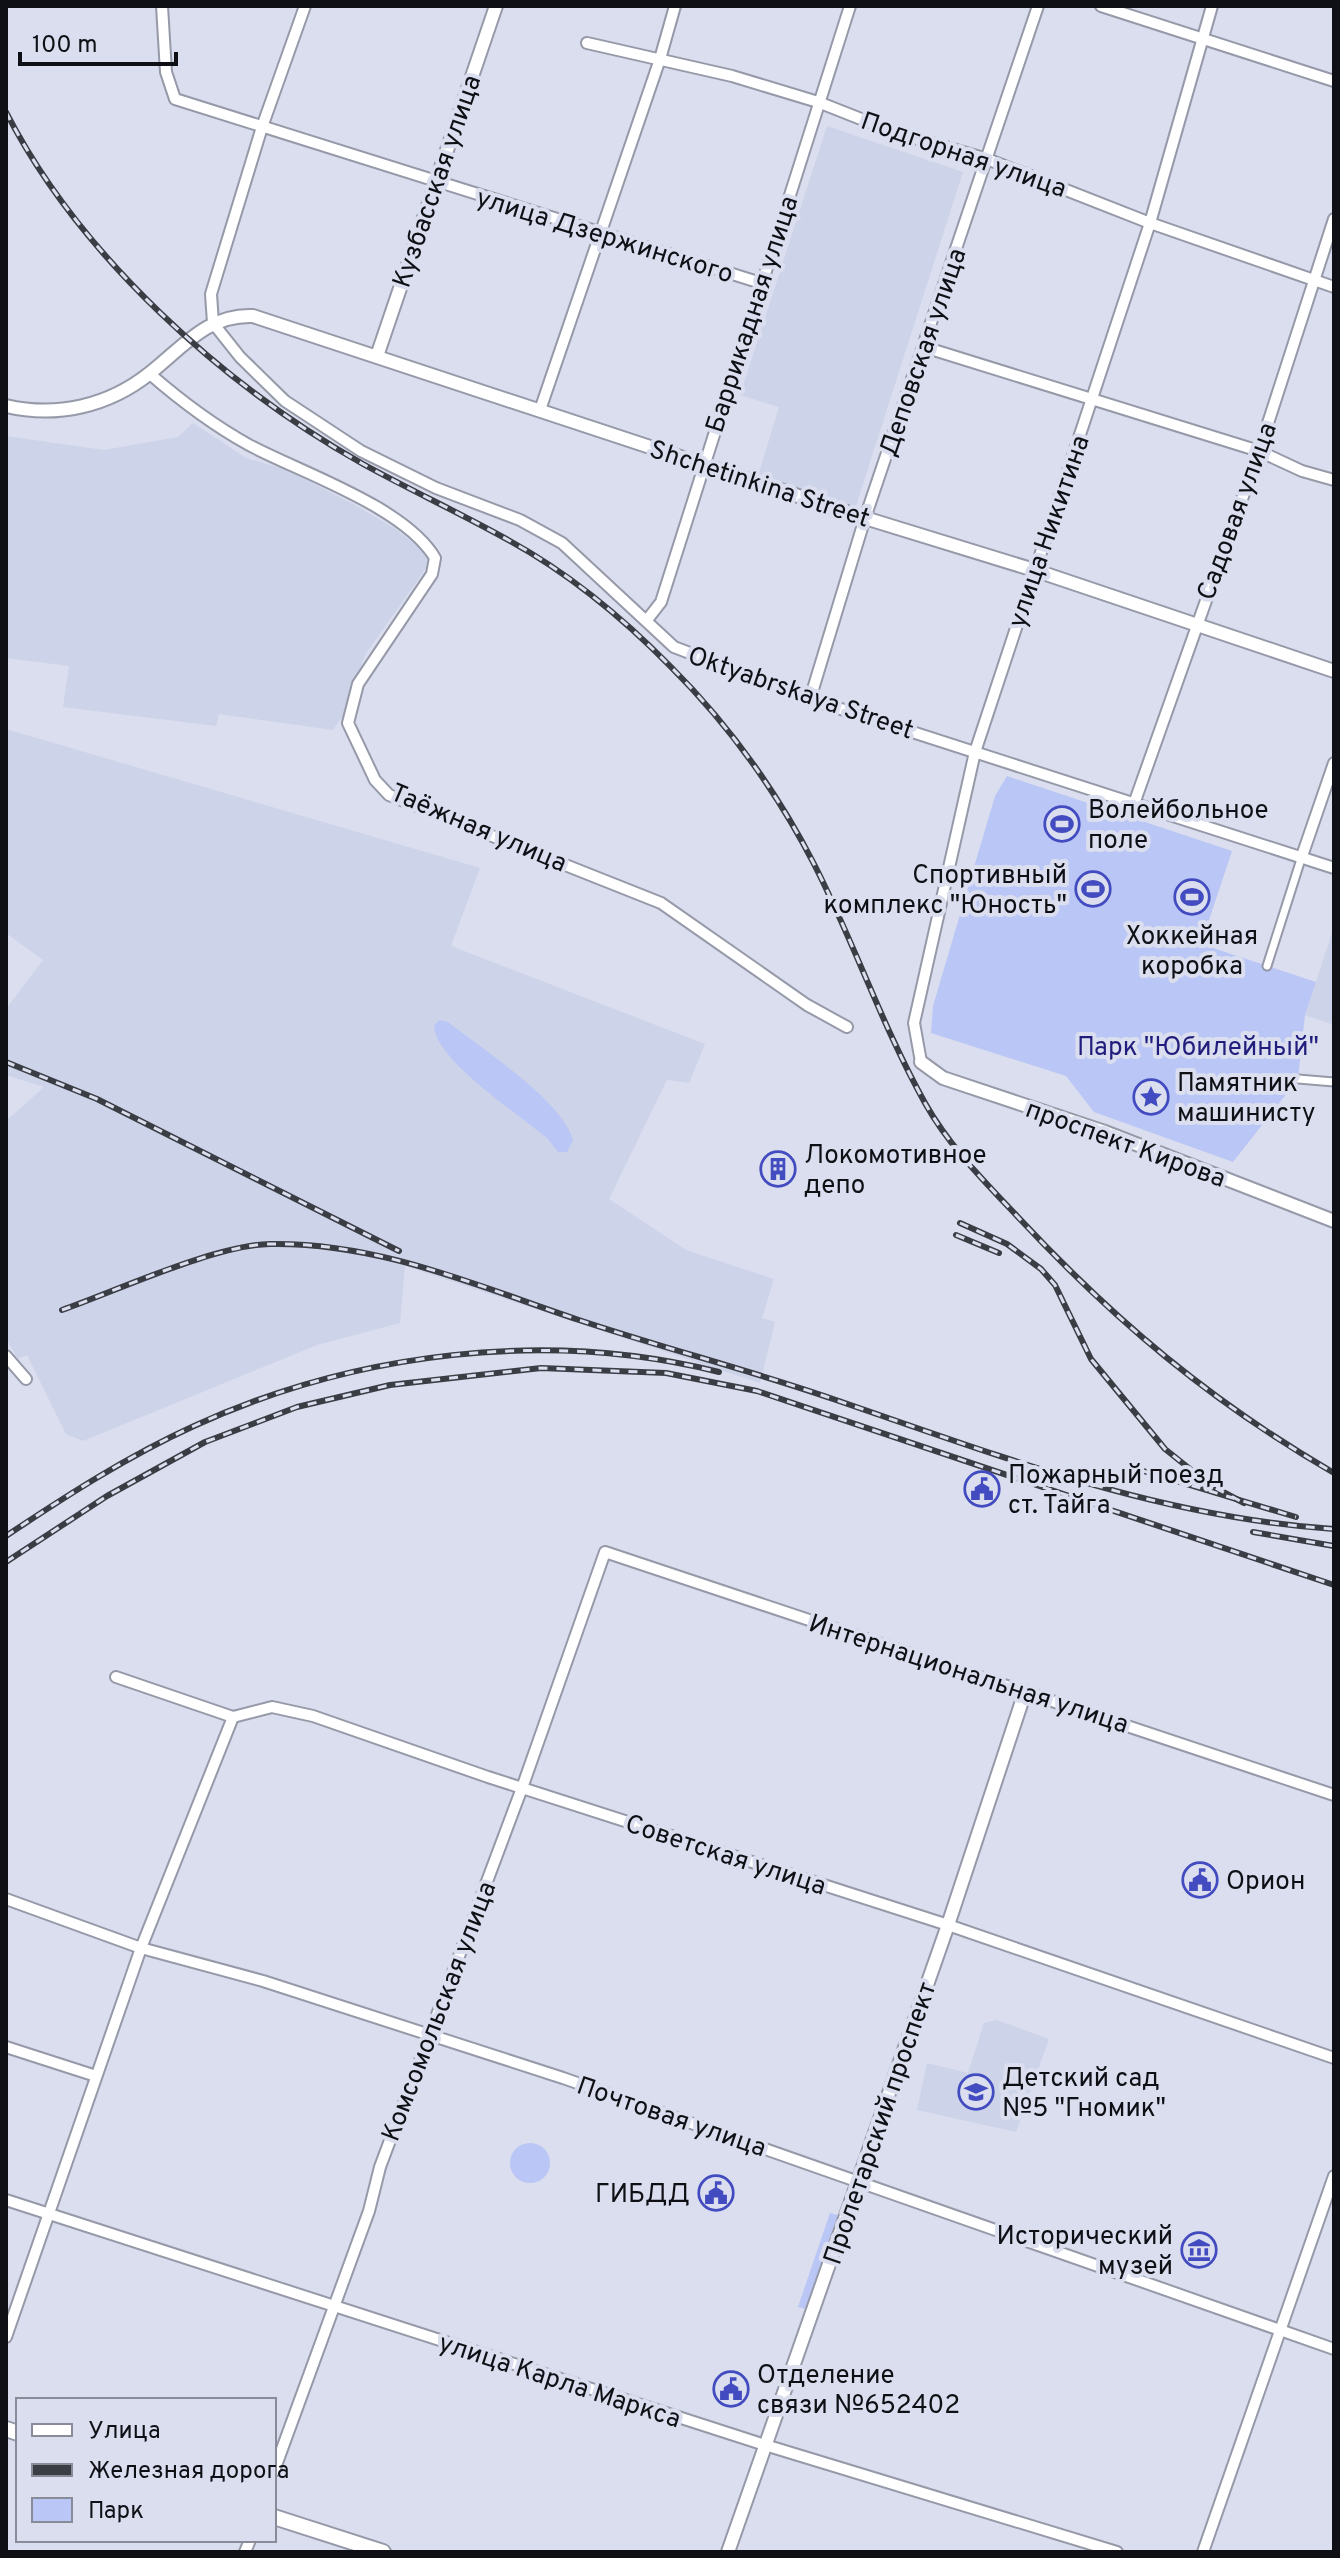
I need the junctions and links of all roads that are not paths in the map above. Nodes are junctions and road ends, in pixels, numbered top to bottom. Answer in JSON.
{"nodes":[{"id":1,"x":162,"y":6,"type":"edge"},
{"id":2,"x":305,"y":6,"type":"edge"},
{"id":3,"x":496,"y":6,"type":"edge"},
{"id":4,"x":675,"y":6,"type":"edge"},
{"id":5,"x":850,"y":6,"type":"edge"},
{"id":6,"x":1038,"y":6,"type":"edge"},
{"id":7,"x":1101,"y":6,"type":"edge"},
{"id":8,"x":1212,"y":6,"type":"edge"},
{"id":9,"x":1201,"y":38,"type":"junction"},
{"id":10,"x":587,"y":43,"type":"dead end"},
{"id":11,"x":660,"y":59,"type":"junction"},
{"id":12,"x":1334,"y":81,"type":"edge"},
{"id":13,"x":818,"y":102,"type":"junction"},
{"id":14,"x":262,"y":127,"type":"junction"},
{"id":15,"x":987,"y":159,"type":"junction"},
{"id":16,"x":435,"y":182,"type":"junction"},
{"id":17,"x":1334,"y":219,"type":"edge"},
{"id":18,"x":1150,"y":223,"type":"junction"},
{"id":19,"x":602,"y":234,"type":"junction"},
{"id":20,"x":1311,"y":280,"type":"junction"},
{"id":21,"x":761,"y":283,"type":"junction"},
{"id":22,"x":1334,"y":287,"type":"edge"},
{"id":23,"x":213,"y":323,"type":"junction"},
{"id":24,"x":924,"y":347,"type":"junction"},
{"id":25,"x":377,"y":356,"type":"junction"},
{"id":26,"x":150,"y":374,"type":"junction"},
{"id":27,"x":1094,"y":398,"type":"junction"},
{"id":28,"x":6,"y":406,"type":"edge"},
{"id":29,"x":540,"y":410,"type":"junction"},
{"id":30,"x":1259,"y":451,"type":"junction"},
{"id":31,"x":703,"y":464,"type":"junction"},
{"id":32,"x":1334,"y":480,"type":"edge"},
{"id":33,"x":865,"y":518,"type":"junction"},
{"id":34,"x":1034,"y":570,"type":"junction"},
{"id":35,"x":647,"y":620,"type":"junction"},
{"id":36,"x":1196,"y":623,"type":"junction"},
{"id":37,"x":1334,"y":671,"type":"edge"},
{"id":38,"x":810,"y":699,"type":"junction"},
{"id":39,"x":975,"y":752,"type":"junction"},
{"id":40,"x":1334,"y":763,"type":"edge"},
{"id":41,"x":1135,"y":801,"type":"junction"},
{"id":42,"x":1302,"y":856,"type":"junction"},
{"id":43,"x":1334,"y":868,"type":"edge"},
{"id":44,"x":1267,"y":966,"type":"dead end"},
{"id":45,"x":847,"y":1027,"type":"dead end"},
{"id":46,"x":921,"y":1062,"type":"joint"},
{"id":47,"x":1298,"y":1079,"type":"dead end"},
{"id":48,"x":1334,"y":1082,"type":"edge"},
{"id":49,"x":1334,"y":1221,"type":"edge"},
{"id":50,"x":6,"y":1356,"type":"edge"},
{"id":51,"x":26,"y":1379,"type":"dead end"},
{"id":52,"x":605,"y":1552,"type":"joint"},
{"id":53,"x":116,"y":1677,"type":"dead end"},
{"id":54,"x":1025,"y":1692,"type":"junction"},
{"id":55,"x":233,"y":1717,"type":"junction"},
{"id":56,"x":522,"y":1788,"type":"junction"},
{"id":57,"x":1334,"y":1795,"type":"edge"},
{"id":58,"x":6,"y":1899,"type":"edge"},
{"id":59,"x":948,"y":1925,"type":"junction"},
{"id":60,"x":141,"y":1948,"type":"junction"},
{"id":61,"x":430,"y":2034,"type":"junction"},
{"id":62,"x":6,"y":2047,"type":"edge"},
{"id":63,"x":1334,"y":2058,"type":"edge"},
{"id":64,"x":96,"y":2076,"type":"junction"},
{"id":65,"x":1334,"y":2176,"type":"edge"},
{"id":66,"x":858,"y":2181,"type":"junction"},
{"id":67,"x":6,"y":2200,"type":"edge"},
{"id":68,"x":50,"y":2216,"type":"junction"},
{"id":69,"x":332,"y":2306,"type":"junction"},
{"id":70,"x":1278,"y":2330,"type":"junction"},
{"id":71,"x":6,"y":2337,"type":"edge"},
{"id":72,"x":1334,"y":2349,"type":"edge"},
{"id":73,"x":765,"y":2445,"type":"junction"},
{"id":74,"x":276,"y":2465,"type":"edge"},
{"id":75,"x":276,"y":2518,"type":"edge"},
{"id":76,"x":383,"y":2552,"type":"edge"},
{"id":77,"x":728,"y":2552,"type":"edge"},
{"id":78,"x":1117,"y":2552,"type":"edge"},
{"id":79,"x":1203,"y":2552,"type":"edge"}],
"edges":[{"from":1,"to":14,"type":"street","name":"улица Дзержинского"},
{"from":2,"to":14,"type":"street"},
{"from":3,"to":16,"type":"street","name":"Кузбасская улица"},
{"from":4,"to":11,"type":"street"},
{"from":5,"to":13,"type":"street","name":"Баррикадная улица"},
{"from":6,"to":15,"type":"street","name":"Деповская улица"},
{"from":7,"to":9,"type":"street"},
{"from":8,"to":9,"type":"street","name":"улица Никитина"},
{"from":9,"to":12,"type":"street"},
{"from":9,"to":18,"type":"street","name":"улица Никитина"},
{"from":10,"to":11,"type":"street","name":"Подгорная улица"},
{"from":11,"to":13,"type":"street","name":"Подгорная улица"},
{"from":11,"to":19,"type":"street"},
{"from":13,"to":15,"type":"street","name":"Подгорная улица"},
{"from":13,"to":21,"type":"street","name":"Баррикадная улица"},
{"from":14,"to":16,"type":"street","name":"улица Дзержинского"},
{"from":14,"to":23,"type":"street"},
{"from":15,"to":18,"type":"street","name":"Подгорная улица"},
{"from":15,"to":24,"type":"street","name":"Деповская улица"},
{"from":16,"to":19,"type":"street","name":"улица Дзержинского"},
{"from":16,"to":25,"type":"street","name":"Кузбасская улица"},
{"from":17,"to":20,"type":"street","name":"Садовая улица"},
{"from":18,"to":20,"type":"street","name":"Подгорная улица"},
{"from":18,"to":27,"type":"street","name":"улица Никитина"},
{"from":19,"to":21,"type":"street","name":"улица Дзержинского"},
{"from":19,"to":29,"type":"street"},
{"from":20,"to":22,"type":"street","name":"Подгорная улица"},
{"from":20,"to":30,"type":"street","name":"Садовая улица"},
{"from":21,"to":31,"type":"street","name":"Баррикадная улица"},
{"from":23,"to":25,"type":"street","name":"Shchetinkina Street"},
{"from":23,"to":26,"type":"street","name":"Shchetinkina Street"},
{"from":23,"to":35,"type":"street","name":"Oktyabrskaya Street"},
{"from":24,"to":27,"type":"street"},
{"from":24,"to":33,"type":"street","name":"Деповская улица"},
{"from":25,"to":29,"type":"street","name":"Shchetinkina Street"},
{"from":26,"to":28,"type":"street","name":"Shchetinkina Street"},
{"from":26,"to":45,"type":"street","name":"Таёжная улица"},
{"from":27,"to":30,"type":"street"},
{"from":27,"to":34,"type":"street","name":"улица Никитина"},
{"from":29,"to":31,"type":"street","name":"Shchetinkina Street"},
{"from":30,"to":32,"type":"street"},
{"from":30,"to":36,"type":"street","name":"Садовая улица"},
{"from":31,"to":33,"type":"street","name":"Shchetinkina Street"},
{"from":31,"to":35,"type":"street","name":"Баррикадная улица"},
{"from":33,"to":34,"type":"street","name":"Shchetinkina Street"},
{"from":33,"to":38,"type":"street","name":"Деповская улица"},
{"from":34,"to":36,"type":"street","name":"Shchetinkina Street"},
{"from":34,"to":39,"type":"street","name":"улица Никитина"},
{"from":35,"to":38,"type":"street","name":"Oktyabrskaya Street"},
{"from":36,"to":37,"type":"street","name":"Shchetinkina Street"},
{"from":36,"to":41,"type":"street","name":"Садовая улица"},
{"from":38,"to":39,"type":"street","name":"Oktyabrskaya Street"},
{"from":39,"to":41,"type":"street","name":"Oktyabrskaya Street"},
{"from":39,"to":46,"type":"street","name":"улица Никитина"},
{"from":40,"to":42,"type":"street"},
{"from":41,"to":42,"type":"street","name":"Oktyabrskaya Street"},
{"from":42,"to":43,"type":"street","name":"Oktyabrskaya Street"},
{"from":42,"to":44,"type":"street"},
{"from":46,"to":49,"type":"street","name":"проспект Кирова"},
{"from":47,"to":48,"type":"street"},
{"from":50,"to":51,"type":"street"},
{"from":52,"to":54,"type":"street","name":"Интернациональная улица"},
{"from":52,"to":56,"type":"street","name":"Комсомольская улица"},
{"from":53,"to":55,"type":"street"},
{"from":54,"to":57,"type":"street","name":"Интернациональная улица"},
{"from":54,"to":59,"type":"street","name":"Пролетарский проспект"},
{"from":55,"to":56,"type":"street","name":"Советская улица"},
{"from":55,"to":60,"type":"street"},
{"from":56,"to":59,"type":"street","name":"Советская улица"},
{"from":56,"to":61,"type":"street","name":"Комсомольская улица"},
{"from":58,"to":60,"type":"street","name":"Почтовая улица"},
{"from":59,"to":63,"type":"street","name":"Советская улица"},
{"from":59,"to":66,"type":"street","name":"Пролетарский проспект"},
{"from":60,"to":61,"type":"street","name":"Почтовая улица"},
{"from":60,"to":64,"type":"street"},
{"from":61,"to":66,"type":"street","name":"Почтовая улица"},
{"from":61,"to":69,"type":"street","name":"Комсомольская улица"},
{"from":62,"to":64,"type":"street"},
{"from":64,"to":68,"type":"street"},
{"from":65,"to":70,"type":"street"},
{"from":66,"to":70,"type":"street","name":"Почтовая улица"},
{"from":66,"to":73,"type":"street","name":"Пролетарский проспект"},
{"from":67,"to":68,"type":"street","name":"улица Карла Маркса"},
{"from":68,"to":69,"type":"street","name":"улица Карла Маркса"},
{"from":68,"to":71,"type":"street"},
{"from":69,"to":73,"type":"street","name":"улица Карла Маркса"},
{"from":69,"to":74,"type":"street","name":"Комсомольская улица"},
{"from":70,"to":72,"type":"street","name":"Почтовая улица"},
{"from":70,"to":79,"type":"street"},
{"from":73,"to":77,"type":"street","name":"Пролетарский проспект"},
{"from":73,"to":78,"type":"street","name":"улица Карла Маркса"},
{"from":75,"to":76,"type":"main road"}]}
